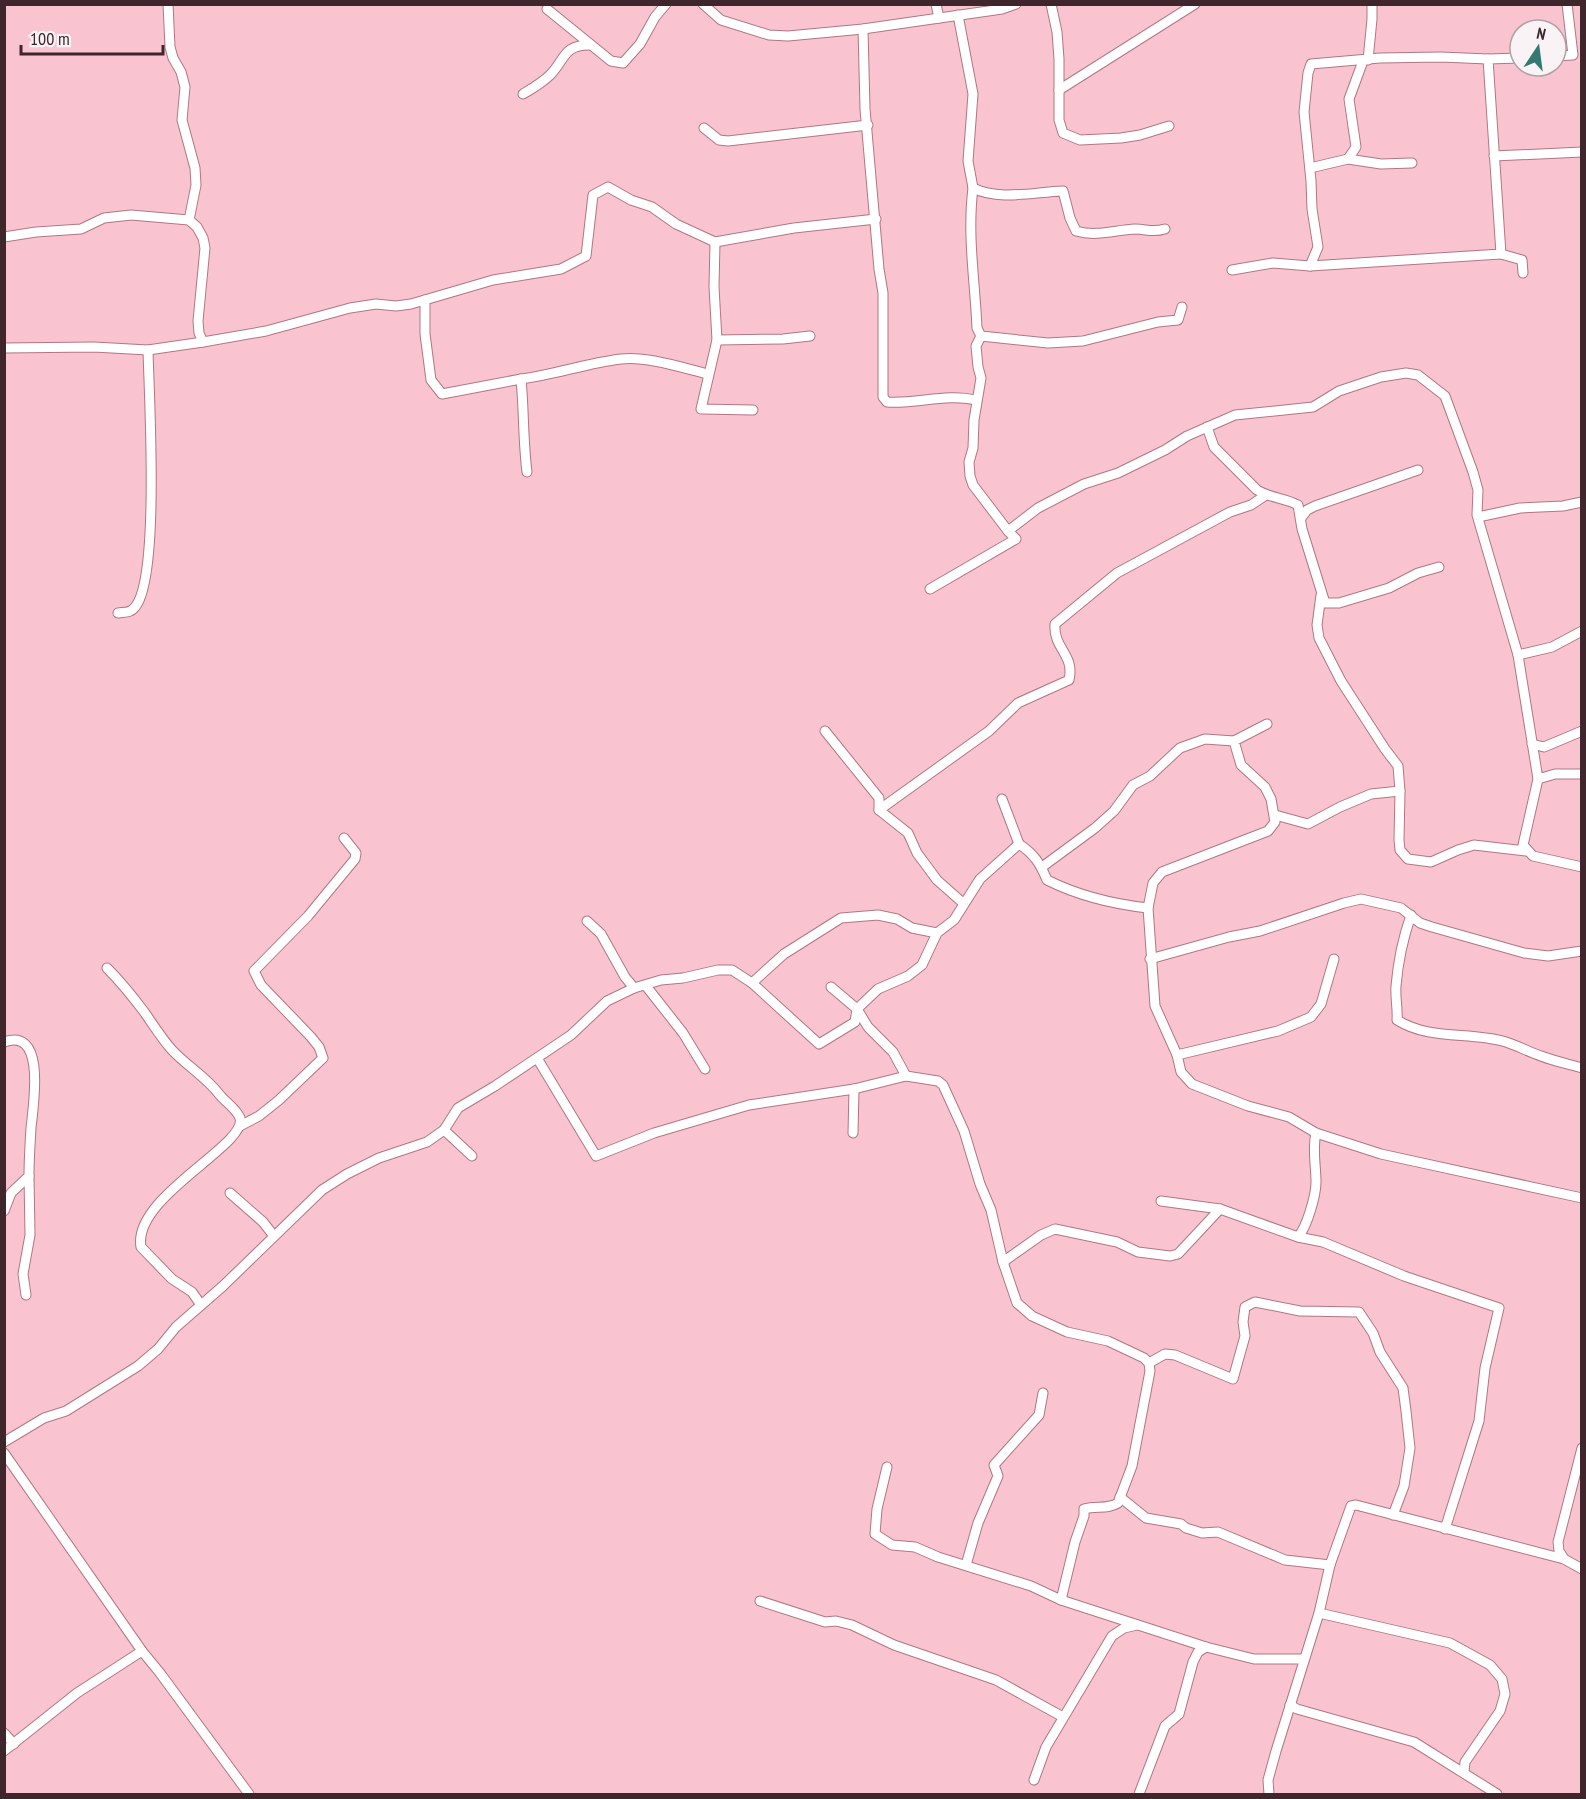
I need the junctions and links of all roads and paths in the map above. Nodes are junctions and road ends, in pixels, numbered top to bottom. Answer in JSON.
{"nodes":[{"id":1,"x":168,"y":4,"type":"edge"},
{"id":2,"x":666,"y":4,"type":"edge"},
{"id":3,"x":703,"y":4,"type":"edge"},
{"id":4,"x":936,"y":4,"type":"edge"},
{"id":5,"x":1016,"y":4,"type":"edge"},
{"id":6,"x":1051,"y":4,"type":"edge"},
{"id":7,"x":1195,"y":4,"type":"edge"},
{"id":8,"x":1372,"y":4,"type":"edge"},
{"id":9,"x":1567,"y":4,"type":"edge"},
{"id":10,"x":547,"y":9,"type":"dead end"},
{"id":11,"x":958,"y":15,"type":"junction"},
{"id":12,"x":939,"y":18,"type":"junction"},
{"id":13,"x":863,"y":29,"type":"junction"},
{"id":14,"x":589,"y":45,"type":"junction"},
{"id":15,"x":1577,"y":55,"type":"edge"},
{"id":16,"x":1508,"y":58,"type":"edge"},
{"id":17,"x":1488,"y":59,"type":"junction"},
{"id":18,"x":1365,"y":60,"type":"junction"},
{"id":19,"x":1059,"y":90,"type":"junction"},
{"id":20,"x":524,"y":94,"type":"dead end"},
{"id":21,"x":868,"y":125,"type":"junction"},
{"id":22,"x":1169,"y":126,"type":"dead end"},
{"id":23,"x":704,"y":128,"type":"dead end"},
{"id":24,"x":1581,"y":152,"type":"edge"},
{"id":25,"x":1494,"y":156,"type":"junction"},
{"id":26,"x":1348,"y":159,"type":"junction"},
{"id":27,"x":1412,"y":163,"type":"dead end"},
{"id":28,"x":1310,"y":168,"type":"junction"},
{"id":29,"x":973,"y":188,"type":"junction"},
{"id":30,"x":876,"y":219,"type":"junction"},
{"id":31,"x":189,"y":220,"type":"junction"},
{"id":32,"x":1165,"y":229,"type":"dead end"},
{"id":33,"x":4,"y":237,"type":"edge"},
{"id":34,"x":715,"y":242,"type":"junction"},
{"id":35,"x":1501,"y":254,"type":"junction"},
{"id":36,"x":1310,"y":266,"type":"junction"},
{"id":37,"x":1232,"y":270,"type":"dead end"},
{"id":38,"x":1522,"y":273,"type":"dead end"},
{"id":39,"x":425,"y":300,"type":"junction"},
{"id":40,"x":1182,"y":307,"type":"dead end"},
{"id":41,"x":810,"y":336,"type":"dead end"},
{"id":42,"x":981,"y":336,"type":"junction"},
{"id":43,"x":717,"y":340,"type":"junction"},
{"id":44,"x":203,"y":342,"type":"junction"},
{"id":45,"x":4,"y":348,"type":"edge"},
{"id":46,"x":148,"y":350,"type":"junction"},
{"id":47,"x":708,"y":374,"type":"junction"},
{"id":48,"x":521,"y":380,"type":"junction"},
{"id":49,"x":976,"y":400,"type":"junction"},
{"id":50,"x":753,"y":410,"type":"dead end"},
{"id":51,"x":1207,"y":427,"type":"junction"},
{"id":52,"x":1418,"y":470,"type":"dead end"},
{"id":53,"x":527,"y":472,"type":"dead end"},
{"id":54,"x":1266,"y":495,"type":"junction"},
{"id":55,"x":1581,"y":502,"type":"edge"},
{"id":56,"x":1298,"y":505,"type":"junction"},
{"id":57,"x":1307,"y":510,"type":"junction"},
{"id":58,"x":1301,"y":518,"type":"junction"},
{"id":59,"x":1478,"y":518,"type":"junction"},
{"id":60,"x":1008,"y":531,"type":"junction"},
{"id":61,"x":1439,"y":567,"type":"dead end"},
{"id":62,"x":930,"y":589,"type":"dead end"},
{"id":63,"x":1321,"y":595,"type":"junction"},
{"id":64,"x":118,"y":613,"type":"dead end"},
{"id":65,"x":1581,"y":631,"type":"edge"},
{"id":66,"x":1518,"y":655,"type":"junction"},
{"id":67,"x":1267,"y":724,"type":"dead end"},
{"id":68,"x":825,"y":730,"type":"dead end"},
{"id":69,"x":1581,"y":731,"type":"edge"},
{"id":70,"x":1234,"y":741,"type":"junction"},
{"id":71,"x":1532,"y":744,"type":"junction"},
{"id":72,"x":1581,"y":774,"type":"edge"},
{"id":73,"x":1538,"y":779,"type":"junction"},
{"id":74,"x":1400,"y":790,"type":"junction"},
{"id":75,"x":1002,"y":799,"type":"dead end"},
{"id":76,"x":879,"y":810,"type":"junction"},
{"id":77,"x":1275,"y":814,"type":"junction"},
{"id":78,"x":344,"y":838,"type":"dead end"},
{"id":79,"x":1019,"y":844,"type":"junction"},
{"id":80,"x":1526,"y":850,"type":"junction"},
{"id":81,"x":1042,"y":867,"type":"junction"},
{"id":82,"x":1581,"y":867,"type":"edge"},
{"id":83,"x":963,"y":903,"type":"junction"},
{"id":84,"x":1148,"y":908,"type":"junction"},
{"id":85,"x":1411,"y":915,"type":"junction"},
{"id":86,"x":587,"y":921,"type":"dead end"},
{"id":87,"x":938,"y":933,"type":"junction"},
{"id":88,"x":1581,"y":951,"type":"edge"},
{"id":89,"x":1334,"y":958,"type":"dead end"},
{"id":90,"x":1150,"y":959,"type":"junction"},
{"id":91,"x":107,"y":968,"type":"dead end"},
{"id":92,"x":752,"y":984,"type":"junction"},
{"id":93,"x":646,"y":986,"type":"junction"},
{"id":94,"x":831,"y":987,"type":"dead end"},
{"id":95,"x":634,"y":988,"type":"junction"},
{"id":96,"x":857,"y":1009,"type":"junction"},
{"id":97,"x":4,"y":1042,"type":"edge"},
{"id":98,"x":1177,"y":1055,"type":"junction"},
{"id":99,"x":537,"y":1058,"type":"junction"},
{"id":100,"x":1581,"y":1068,"type":"edge"},
{"id":101,"x":705,"y":1069,"type":"dead end"},
{"id":102,"x":906,"y":1076,"type":"junction"},
{"id":103,"x":854,"y":1089,"type":"junction"},
{"id":104,"x":240,"y":1126,"type":"junction"},
{"id":105,"x":444,"y":1130,"type":"junction"},
{"id":106,"x":853,"y":1133,"type":"dead end"},
{"id":107,"x":1316,"y":1133,"type":"junction"},
{"id":108,"x":472,"y":1156,"type":"dead end"},
{"id":109,"x":29,"y":1176,"type":"junction"},
{"id":110,"x":230,"y":1193,"type":"dead end"},
{"id":111,"x":1581,"y":1198,"type":"edge"},
{"id":112,"x":1161,"y":1201,"type":"dead end"},
{"id":113,"x":1220,"y":1209,"type":"junction"},
{"id":114,"x":4,"y":1211,"type":"edge"},
{"id":115,"x":274,"y":1236,"type":"junction"},
{"id":116,"x":1298,"y":1237,"type":"junction"},
{"id":117,"x":1003,"y":1262,"type":"junction"},
{"id":118,"x":26,"y":1295,"type":"dead end"},
{"id":119,"x":201,"y":1305,"type":"junction"},
{"id":120,"x":1149,"y":1363,"type":"junction"},
{"id":121,"x":1043,"y":1393,"type":"dead end"},
{"id":122,"x":4,"y":1442,"type":"edge"},
{"id":123,"x":1581,"y":1448,"type":"edge"},
{"id":124,"x":4,"y":1453,"type":"edge"},
{"id":125,"x":8,"y":1467,"type":"edge"},
{"id":126,"x":887,"y":1467,"type":"dead end"},
{"id":127,"x":1120,"y":1497,"type":"junction"},
{"id":128,"x":1393,"y":1515,"type":"junction"},
{"id":129,"x":1445,"y":1529,"type":"junction"},
{"id":130,"x":1564,"y":1559,"type":"junction"},
{"id":131,"x":966,"y":1565,"type":"junction"},
{"id":132,"x":1330,"y":1565,"type":"junction"},
{"id":133,"x":1581,"y":1569,"type":"edge"},
{"id":134,"x":1061,"y":1600,"type":"junction"},
{"id":135,"x":760,"y":1601,"type":"dead end"},
{"id":136,"x":1319,"y":1613,"type":"junction"},
{"id":137,"x":1139,"y":1625,"type":"junction"},
{"id":138,"x":1206,"y":1647,"type":"junction"},
{"id":139,"x":142,"y":1651,"type":"junction"},
{"id":140,"x":1305,"y":1659,"type":"junction"},
{"id":141,"x":1290,"y":1705,"type":"junction"},
{"id":142,"x":1063,"y":1717,"type":"junction"},
{"id":143,"x":4,"y":1733,"type":"edge"},
{"id":144,"x":14,"y":1744,"type":"junction"},
{"id":145,"x":4,"y":1751,"type":"edge"},
{"id":146,"x":1464,"y":1772,"type":"junction"},
{"id":147,"x":1034,"y":1780,"type":"dead end"},
{"id":148,"x":249,"y":1794,"type":"edge"},
{"id":149,"x":1139,"y":1794,"type":"edge"},
{"id":150,"x":1269,"y":1794,"type":"edge"},
{"id":151,"x":1497,"y":1794,"type":"edge"}],
"edges":[{"from":1,"to":31,"type":"street"},
{"from":2,"to":14,"type":"street"},
{"from":3,"to":13,"type":"street"},
{"from":4,"to":12,"type":"street"},
{"from":5,"to":11,"type":"street"},
{"from":6,"to":19,"type":"street"},
{"from":7,"to":19,"type":"street"},
{"from":8,"to":18,"type":"street"},
{"from":9,"to":15,"type":"street"},
{"from":10,"to":14,"type":"street"},
{"from":11,"to":12,"type":"street"},
{"from":11,"to":29,"type":"street"},
{"from":12,"to":13,"type":"street"},
{"from":13,"to":21,"type":"street"},
{"from":14,"to":20,"type":"street"},
{"from":16,"to":17,"type":"street"},
{"from":17,"to":18,"type":"street"},
{"from":17,"to":25,"type":"street"},
{"from":18,"to":26,"type":"street"},
{"from":18,"to":28,"type":"street"},
{"from":19,"to":22,"type":"street"},
{"from":21,"to":23,"type":"street"},
{"from":21,"to":30,"type":"street"},
{"from":24,"to":25,"type":"street"},
{"from":25,"to":35,"type":"street"},
{"from":26,"to":27,"type":"street"},
{"from":26,"to":28,"type":"street"},
{"from":28,"to":36,"type":"street"},
{"from":29,"to":32,"type":"street"},
{"from":29,"to":42,"type":"street"},
{"from":30,"to":34,"type":"street"},
{"from":30,"to":49,"type":"street"},
{"from":31,"to":33,"type":"street"},
{"from":31,"to":44,"type":"street"},
{"from":34,"to":39,"type":"street"},
{"from":34,"to":43,"type":"street"},
{"from":35,"to":36,"type":"street"},
{"from":35,"to":38,"type":"street"},
{"from":36,"to":37,"type":"street"},
{"from":39,"to":44,"type":"street"},
{"from":39,"to":48,"type":"street"},
{"from":40,"to":42,"type":"street"},
{"from":41,"to":43,"type":"street"},
{"from":42,"to":49,"type":"street"},
{"from":43,"to":47,"type":"street"},
{"from":44,"to":46,"type":"street"},
{"from":45,"to":46,"type":"street"},
{"from":46,"to":64,"type":"street"},
{"from":47,"to":48,"type":"street"},
{"from":47,"to":50,"type":"street"},
{"from":48,"to":53,"type":"street"},
{"from":49,"to":60,"type":"street"},
{"from":51,"to":54,"type":"street"},
{"from":51,"to":59,"type":"street"},
{"from":51,"to":60,"type":"street"},
{"from":52,"to":57,"type":"street"},
{"from":54,"to":56,"type":"street"},
{"from":54,"to":76,"type":"street"},
{"from":55,"to":59,"type":"street"},
{"from":56,"to":57,"type":"street"},
{"from":56,"to":58,"type":"street"},
{"from":57,"to":58,"type":"street"},
{"from":58,"to":63,"type":"street"},
{"from":59,"to":66,"type":"street"},
{"from":60,"to":62,"type":"street"},
{"from":61,"to":63,"type":"street"},
{"from":63,"to":74,"type":"street"},
{"from":65,"to":66,"type":"street"},
{"from":66,"to":71,"type":"street"},
{"from":67,"to":70,"type":"street"},
{"from":68,"to":76,"type":"street"},
{"from":69,"to":71,"type":"street"},
{"from":70,"to":77,"type":"street"},
{"from":70,"to":81,"type":"street"},
{"from":71,"to":73,"type":"street"},
{"from":72,"to":73,"type":"street"},
{"from":73,"to":80,"type":"street"},
{"from":74,"to":77,"type":"street"},
{"from":74,"to":80,"type":"street"},
{"from":75,"to":79,"type":"street"},
{"from":76,"to":83,"type":"street"},
{"from":77,"to":84,"type":"street"},
{"from":78,"to":104,"type":"street"},
{"from":79,"to":81,"type":"street"},
{"from":79,"to":83,"type":"street"},
{"from":80,"to":82,"type":"street"},
{"from":81,"to":84,"type":"street"},
{"from":83,"to":87,"type":"street"},
{"from":84,"to":90,"type":"street"},
{"from":85,"to":88,"type":"street"},
{"from":85,"to":90,"type":"street"},
{"from":85,"to":100,"type":"street"},
{"from":86,"to":95,"type":"street"},
{"from":87,"to":92,"type":"street"},
{"from":87,"to":96,"type":"street"},
{"from":89,"to":98,"type":"street"},
{"from":90,"to":98,"type":"street"},
{"from":91,"to":104,"type":"street"},
{"from":92,"to":93,"type":"street"},
{"from":92,"to":96,"type":"street"},
{"from":93,"to":95,"type":"street"},
{"from":93,"to":101,"type":"street"},
{"from":94,"to":96,"type":"street"},
{"from":95,"to":99,"type":"street"},
{"from":96,"to":102,"type":"street"},
{"from":97,"to":109,"type":"street"},
{"from":98,"to":107,"type":"street"},
{"from":99,"to":103,"type":"street"},
{"from":99,"to":105,"type":"street"},
{"from":102,"to":103,"type":"street"},
{"from":102,"to":117,"type":"street"},
{"from":103,"to":106,"type":"street"},
{"from":104,"to":119,"type":"street"},
{"from":105,"to":108,"type":"street"},
{"from":105,"to":115,"type":"street"},
{"from":107,"to":111,"type":"street"},
{"from":107,"to":116,"type":"street"},
{"from":109,"to":114,"type":"street"},
{"from":109,"to":118,"type":"street"},
{"from":110,"to":115,"type":"street"},
{"from":112,"to":113,"type":"street"},
{"from":113,"to":116,"type":"street"},
{"from":113,"to":117,"type":"street"},
{"from":115,"to":119,"type":"street"},
{"from":116,"to":129,"type":"street"},
{"from":117,"to":120,"type":"street"},
{"from":119,"to":122,"type":"street"},
{"from":120,"to":127,"type":"street"},
{"from":120,"to":128,"type":"street"},
{"from":121,"to":131,"type":"street"},
{"from":123,"to":130,"type":"street"},
{"from":124,"to":125,"type":"street"},
{"from":125,"to":139,"type":"street"},
{"from":126,"to":131,"type":"street"},
{"from":127,"to":132,"type":"street"},
{"from":127,"to":134,"type":"street"},
{"from":128,"to":129,"type":"street"},
{"from":128,"to":132,"type":"street"},
{"from":129,"to":130,"type":"street"},
{"from":130,"to":133,"type":"street"},
{"from":131,"to":134,"type":"street"},
{"from":132,"to":136,"type":"street"},
{"from":134,"to":137,"type":"street"},
{"from":135,"to":142,"type":"street"},
{"from":136,"to":140,"type":"street"},
{"from":136,"to":146,"type":"street"},
{"from":137,"to":138,"type":"street"},
{"from":137,"to":142,"type":"street"},
{"from":138,"to":140,"type":"street"},
{"from":138,"to":149,"type":"street"},
{"from":139,"to":144,"type":"street"},
{"from":139,"to":148,"type":"street"},
{"from":140,"to":141,"type":"street"},
{"from":141,"to":146,"type":"street"},
{"from":141,"to":150,"type":"street"},
{"from":142,"to":147,"type":"street"},
{"from":143,"to":144,"type":"street"},
{"from":144,"to":145,"type":"street"},
{"from":146,"to":151,"type":"street"}]}
